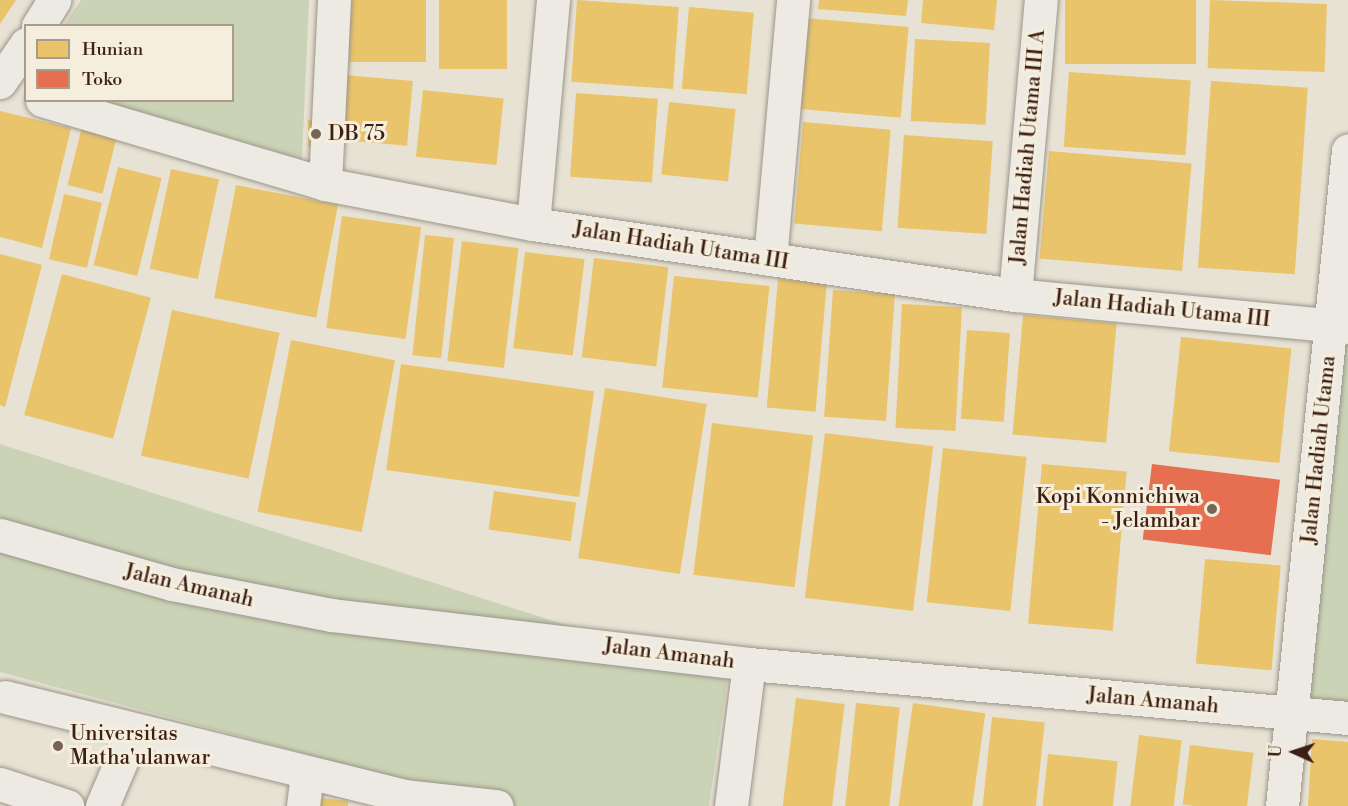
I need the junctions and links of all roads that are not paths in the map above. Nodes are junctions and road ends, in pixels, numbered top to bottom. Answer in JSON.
{"nodes":[{"id":1,"x":54,"y":0,"type":"edge"},
{"id":2,"x":334,"y":0,"type":"edge"},
{"id":3,"x":553,"y":0,"type":"edge"},
{"id":4,"x":793,"y":0,"type":"edge"},
{"id":5,"x":1041,"y":0,"type":"edge"},
{"id":6,"x":39,"y":24,"type":"edge"},
{"id":7,"x":24,"y":47,"type":"edge"},
{"id":8,"x":0,"y":82,"type":"edge"},
{"id":9,"x":0,"y":88,"type":"edge"},
{"id":10,"x":24,"y":95,"type":"edge"},
{"id":11,"x":49,"y":102,"type":"edge"},
{"id":12,"x":1348,"y":150,"type":"edge"},
{"id":13,"x":325,"y":184,"type":"junction"},
{"id":14,"x":533,"y":224,"type":"junction"},
{"id":15,"x":770,"y":259,"type":"junction"},
{"id":16,"x":1015,"y":295,"type":"junction"},
{"id":17,"x":1340,"y":327,"type":"edge"},
{"id":18,"x":0,"y":535,"type":"edge"},
{"id":19,"x":749,"y":664,"type":"junction"},
{"id":20,"x":5,"y":697,"type":"dead end"},
{"id":21,"x":1291,"y":713,"type":"junction"},
{"id":22,"x":1348,"y":718,"type":"edge"},
{"id":23,"x":134,"y":731,"type":"junction"},
{"id":24,"x":307,"y":773,"type":"junction"},
{"id":25,"x":0,"y":784,"type":"edge"},
{"id":26,"x":67,"y":806,"type":"edge"},
{"id":27,"x":102,"y":806,"type":"edge"},
{"id":28,"x":303,"y":806,"type":"edge"},
{"id":29,"x":496,"y":806,"type":"edge"},
{"id":30,"x":731,"y":806,"type":"edge"},
{"id":31,"x":1282,"y":806,"type":"edge"}],
"edges":[{"from":1,"to":6,"type":"street"},
{"from":2,"to":13,"type":"street"},
{"from":3,"to":14,"type":"street"},
{"from":4,"to":15,"type":"street"},
{"from":5,"to":16,"type":"street","name":"Jalan Hadiah Utama III A"},
{"from":7,"to":8,"type":"street"},
{"from":9,"to":10,"type":"street"},
{"from":11,"to":13,"type":"street","name":"Jalan Hadiah Utama III"},
{"from":12,"to":17,"type":"street","name":"Jalan Hadiah Utama"},
{"from":13,"to":14,"type":"street","name":"Jalan Hadiah Utama III"},
{"from":14,"to":15,"type":"street","name":"Jalan Hadiah Utama III"},
{"from":15,"to":16,"type":"street","name":"Jalan Hadiah Utama III"},
{"from":16,"to":17,"type":"street","name":"Jalan Hadiah Utama III"},
{"from":17,"to":21,"type":"street","name":"Jalan Hadiah Utama"},
{"from":18,"to":19,"type":"street","name":"Jalan Amanah"},
{"from":19,"to":21,"type":"street","name":"Jalan Amanah"},
{"from":19,"to":30,"type":"street"},
{"from":20,"to":23,"type":"street"},
{"from":21,"to":22,"type":"street","name":"Jalan Amanah"},
{"from":21,"to":31,"type":"street","name":"Jalan Hadiah Utama"},
{"from":23,"to":24,"type":"street"},
{"from":23,"to":27,"type":"street"},
{"from":24,"to":28,"type":"street"},
{"from":24,"to":29,"type":"street"},
{"from":25,"to":26,"type":"street"}]}
